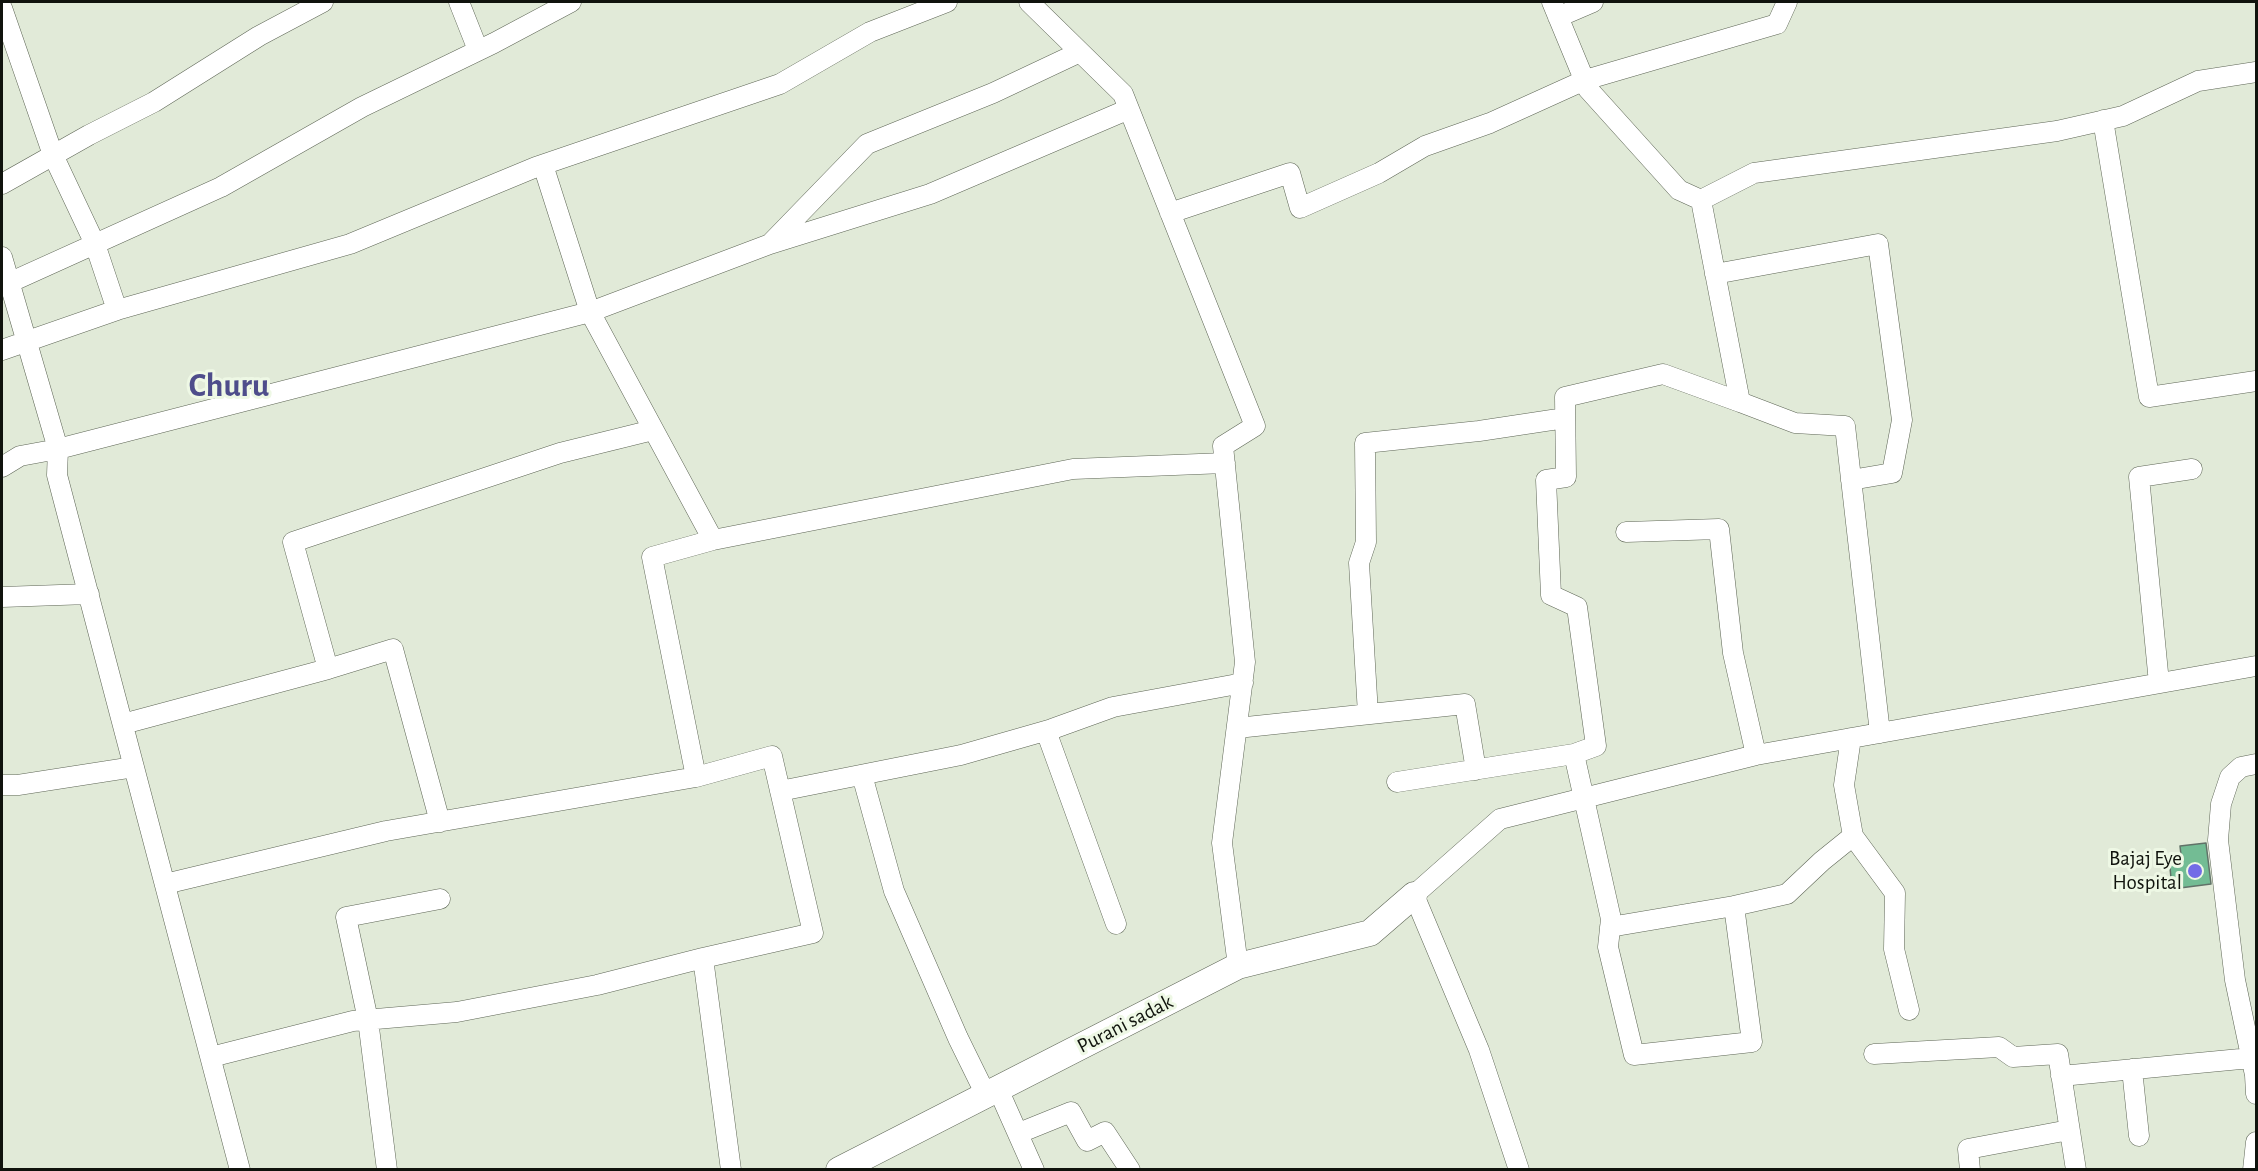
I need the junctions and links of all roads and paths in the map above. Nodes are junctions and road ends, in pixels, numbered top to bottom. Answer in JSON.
{"nodes":[{"id":1,"x":323,"y":2,"type":"edge"},
{"id":2,"x":459,"y":2,"type":"edge"},
{"id":3,"x":571,"y":2,"type":"edge"},
{"id":4,"x":947,"y":2,"type":"edge"},
{"id":5,"x":1029,"y":2,"type":"edge"},
{"id":6,"x":1593,"y":2,"type":"edge"},
{"id":7,"x":1787,"y":2,"type":"edge"},
{"id":8,"x":7,"y":6,"type":"edge"},
{"id":9,"x":1555,"y":9,"type":"edge"},
{"id":10,"x":478,"y":50,"type":"junction"},
{"id":11,"x":1080,"y":52,"type":"junction"},
{"id":12,"x":2256,"y":72,"type":"edge"},
{"id":13,"x":1585,"y":81,"type":"junction"},
{"id":14,"x":1129,"y":109,"type":"junction"},
{"id":15,"x":2103,"y":120,"type":"junction"},
{"id":16,"x":53,"y":155,"type":"junction"},
{"id":17,"x":543,"y":165,"type":"junction"},
{"id":18,"x":2,"y":184,"type":"edge"},
{"id":19,"x":1701,"y":200,"type":"junction"},
{"id":20,"x":1170,"y":213,"type":"junction"},
{"id":21,"x":95,"y":244,"type":"junction"},
{"id":22,"x":770,"y":244,"type":"junction"},
{"id":23,"x":2,"y":257,"type":"edge"},
{"id":24,"x":1715,"y":274,"type":"junction"},
{"id":25,"x":5,"y":284,"type":"edge"},
{"id":26,"x":117,"y":310,"type":"junction"},
{"id":27,"x":590,"y":312,"type":"junction"},
{"id":28,"x":26,"y":341,"type":"junction"},
{"id":29,"x":2,"y":350,"type":"edge"},
{"id":30,"x":2256,"y":381,"type":"edge"},
{"id":31,"x":1740,"y":402,"type":"junction"},
{"id":32,"x":1565,"y":418,"type":"junction"},
{"id":33,"x":653,"y":430,"type":"junction"},
{"id":34,"x":58,"y":449,"type":"junction"},
{"id":35,"x":1225,"y":463,"type":"junction"},
{"id":36,"x":2,"y":466,"type":"edge"},
{"id":37,"x":2192,"y":469,"type":"dead end"},
{"id":38,"x":1851,"y":480,"type":"junction"},
{"id":39,"x":1626,"y":532,"type":"dead end"},
{"id":40,"x":713,"y":540,"type":"junction"},
{"id":41,"x":89,"y":594,"type":"junction"},
{"id":42,"x":2,"y":597,"type":"edge"},
{"id":43,"x":2256,"y":666,"type":"edge"},
{"id":44,"x":328,"y":669,"type":"junction"},
{"id":45,"x":1243,"y":683,"type":"junction"},
{"id":46,"x":2159,"y":684,"type":"junction"},
{"id":47,"x":1368,"y":714,"type":"junction"},
{"id":48,"x":123,"y":724,"type":"junction"},
{"id":49,"x":1237,"y":728,"type":"junction"},
{"id":50,"x":1046,"y":731,"type":"junction"},
{"id":51,"x":1880,"y":733,"type":"junction"},
{"id":52,"x":1851,"y":738,"type":"junction"},
{"id":53,"x":1574,"y":754,"type":"junction"},
{"id":54,"x":1756,"y":754,"type":"junction"},
{"id":55,"x":2256,"y":764,"type":"edge"},
{"id":56,"x":134,"y":766,"type":"junction"},
{"id":57,"x":1476,"y":770,"type":"junction"},
{"id":58,"x":862,"y":775,"type":"junction"},
{"id":59,"x":696,"y":777,"type":"junction"},
{"id":60,"x":1397,"y":782,"type":"dead end"},
{"id":61,"x":2,"y":785,"type":"edge"},
{"id":62,"x":780,"y":792,"type":"junction"},
{"id":63,"x":1583,"y":798,"type":"junction"},
{"id":64,"x":440,"y":822,"type":"junction"},
{"id":65,"x":1853,"y":836,"type":"junction"},
{"id":66,"x":165,"y":884,"type":"junction"},
{"id":67,"x":1414,"y":895,"type":"junction"},
{"id":68,"x":440,"y":899,"type":"dead end"},
{"id":69,"x":1734,"y":906,"type":"junction"},
{"id":70,"x":1116,"y":924,"type":"dead end"},
{"id":71,"x":1610,"y":927,"type":"junction"},
{"id":72,"x":703,"y":958,"type":"junction"},
{"id":73,"x":1238,"y":966,"type":"junction"},
{"id":74,"x":1909,"y":1010,"type":"dead end"},
{"id":75,"x":368,"y":1020,"type":"junction"},
{"id":76,"x":1874,"y":1054,"type":"dead end"},
{"id":77,"x":211,"y":1057,"type":"junction"},
{"id":78,"x":2251,"y":1058,"type":"junction"},
{"id":79,"x":2132,"y":1069,"type":"junction"},
{"id":80,"x":2061,"y":1076,"type":"junction"},
{"id":81,"x":992,"y":1092,"type":"junction"},
{"id":82,"x":2256,"y":1094,"type":"edge"},
{"id":83,"x":2070,"y":1130,"type":"junction"},
{"id":84,"x":1019,"y":1133,"type":"junction"},
{"id":85,"x":2139,"y":1136,"type":"dead end"},
{"id":86,"x":2256,"y":1142,"type":"edge"},
{"id":87,"x":240,"y":1170,"type":"edge"},
{"id":88,"x":387,"y":1170,"type":"edge"},
{"id":89,"x":731,"y":1170,"type":"edge"},
{"id":90,"x":839,"y":1170,"type":"edge"},
{"id":91,"x":1034,"y":1170,"type":"edge"},
{"id":92,"x":1130,"y":1170,"type":"edge"},
{"id":93,"x":1519,"y":1170,"type":"edge"},
{"id":94,"x":1970,"y":1170,"type":"edge"},
{"id":95,"x":2076,"y":1170,"type":"edge"},
{"id":96,"x":2253,"y":1170,"type":"edge"}],
"edges":[{"from":1,"to":16,"type":"street"},
{"from":2,"to":10,"type":"street"},
{"from":3,"to":10,"type":"street"},
{"from":4,"to":17,"type":"street"},
{"from":5,"to":11,"type":"street"},
{"from":6,"to":9,"type":"street"},
{"from":7,"to":13,"type":"street"},
{"from":8,"to":16,"type":"street"},
{"from":9,"to":13,"type":"street"},
{"from":10,"to":21,"type":"street"},
{"from":11,"to":14,"type":"street"},
{"from":11,"to":22,"type":"street"},
{"from":12,"to":15,"type":"street"},
{"from":13,"to":19,"type":"street"},
{"from":13,"to":20,"type":"street"},
{"from":14,"to":20,"type":"street"},
{"from":14,"to":22,"type":"street"},
{"from":15,"to":19,"type":"street"},
{"from":15,"to":30,"type":"street"},
{"from":16,"to":18,"type":"street"},
{"from":16,"to":21,"type":"street"},
{"from":17,"to":26,"type":"street"},
{"from":17,"to":27,"type":"street"},
{"from":19,"to":24,"type":"street"},
{"from":20,"to":35,"type":"street"},
{"from":21,"to":25,"type":"street"},
{"from":21,"to":26,"type":"street"},
{"from":22,"to":27,"type":"street"},
{"from":23,"to":25,"type":"street"},
{"from":24,"to":31,"type":"street"},
{"from":24,"to":38,"type":"street"},
{"from":25,"to":28,"type":"street"},
{"from":26,"to":28,"type":"street"},
{"from":27,"to":33,"type":"street"},
{"from":27,"to":34,"type":"street"},
{"from":28,"to":29,"type":"street"},
{"from":28,"to":34,"type":"street"},
{"from":31,"to":32,"type":"street"},
{"from":31,"to":38,"type":"street"},
{"from":32,"to":47,"type":"street"},
{"from":32,"to":53,"type":"street"},
{"from":33,"to":40,"type":"street"},
{"from":33,"to":44,"type":"street"},
{"from":34,"to":36,"type":"street"},
{"from":34,"to":41,"type":"street"},
{"from":35,"to":40,"type":"street"},
{"from":35,"to":45,"type":"street"},
{"from":37,"to":46,"type":"street"},
{"from":38,"to":51,"type":"street"},
{"from":39,"to":54,"type":"street"},
{"from":40,"to":59,"type":"street"},
{"from":41,"to":42,"type":"street"},
{"from":41,"to":48,"type":"street"},
{"from":43,"to":46,"type":"street"},
{"from":44,"to":48,"type":"street"},
{"from":44,"to":64,"type":"street"},
{"from":45,"to":49,"type":"street"},
{"from":45,"to":50,"type":"street"},
{"from":46,"to":51,"type":"street"},
{"from":47,"to":49,"type":"street"},
{"from":47,"to":57,"type":"street"},
{"from":48,"to":56,"type":"street"},
{"from":49,"to":73,"type":"street"},
{"from":50,"to":58,"type":"street"},
{"from":50,"to":70,"type":"street"},
{"from":51,"to":52,"type":"street"},
{"from":52,"to":54,"type":"street"},
{"from":52,"to":65,"type":"street"},
{"from":53,"to":57,"type":"street"},
{"from":53,"to":63,"type":"street"},
{"from":54,"to":63,"type":"street"},
{"from":55,"to":78,"type":"street"},
{"from":56,"to":61,"type":"street"},
{"from":56,"to":66,"type":"street"},
{"from":57,"to":60,"type":"street"},
{"from":58,"to":62,"type":"street"},
{"from":58,"to":81,"type":"street"},
{"from":59,"to":62,"type":"street"},
{"from":59,"to":64,"type":"street"},
{"from":62,"to":72,"type":"street"},
{"from":63,"to":67,"type":"street"},
{"from":63,"to":71,"type":"street"},
{"from":64,"to":66,"type":"street"},
{"from":65,"to":69,"type":"street"},
{"from":65,"to":74,"type":"street"},
{"from":66,"to":77,"type":"street"},
{"from":67,"to":73,"type":"main road","name":"Purani sadak"},
{"from":67,"to":93,"type":"street"},
{"from":68,"to":75,"type":"street"},
{"from":69,"to":71,"type":"street"},
{"from":69,"to":71,"type":"street"},
{"from":72,"to":75,"type":"street"},
{"from":72,"to":89,"type":"street"},
{"from":73,"to":81,"type":"main road","name":"Purani sadak"},
{"from":75,"to":77,"type":"street"},
{"from":75,"to":88,"type":"street"},
{"from":76,"to":80,"type":"street"},
{"from":77,"to":87,"type":"street"},
{"from":78,"to":79,"type":"street"},
{"from":78,"to":82,"type":"street"},
{"from":79,"to":80,"type":"street"},
{"from":79,"to":85,"type":"street"},
{"from":80,"to":83,"type":"street"},
{"from":81,"to":84,"type":"street"},
{"from":81,"to":90,"type":"main road","name":"Purani sadak"},
{"from":83,"to":94,"type":"street"},
{"from":83,"to":95,"type":"street"},
{"from":84,"to":91,"type":"street"},
{"from":84,"to":92,"type":"street"},
{"from":86,"to":96,"type":"street"}]}
